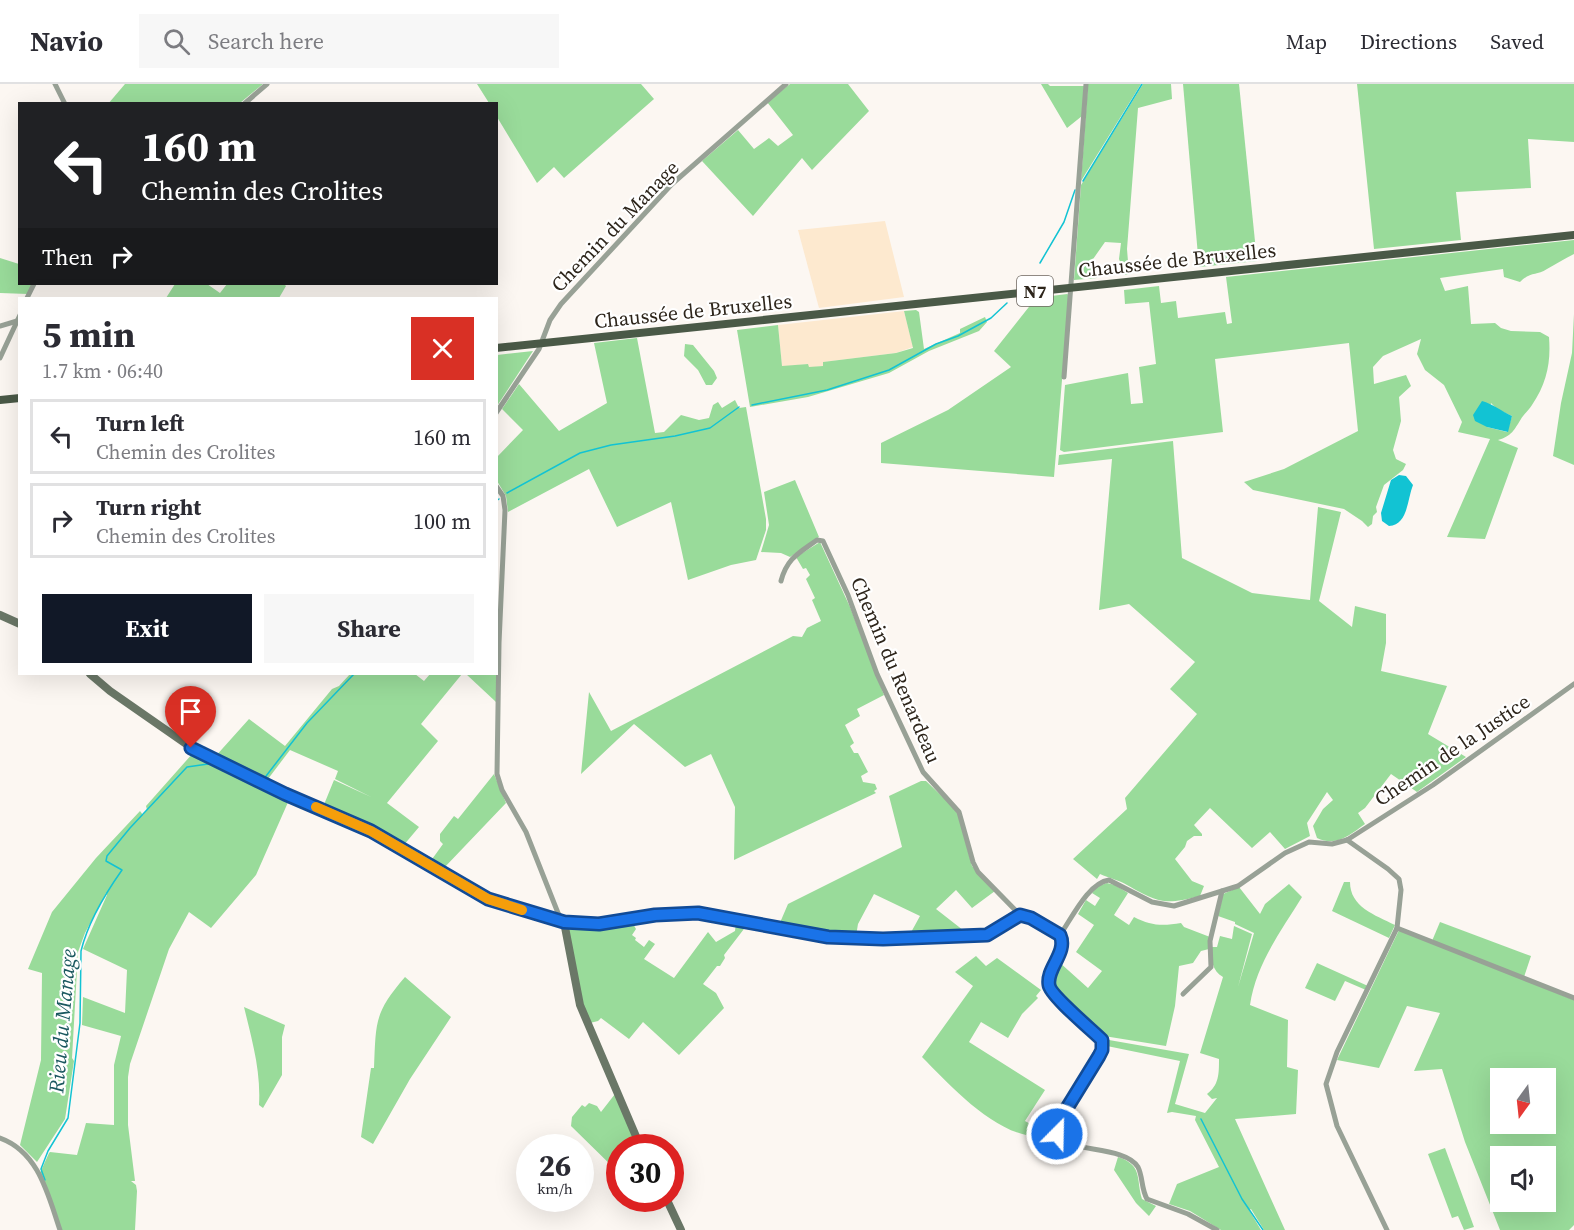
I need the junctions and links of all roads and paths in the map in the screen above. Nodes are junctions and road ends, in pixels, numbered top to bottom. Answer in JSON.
{"nodes":[{"id":1,"x":55,"y":84,"type":"edge"},
{"id":2,"x":267,"y":84,"type":"edge"},
{"id":3,"x":786,"y":84,"type":"edge"},
{"id":4,"x":1086,"y":84,"type":"edge"},
{"id":5,"x":64,"y":102,"type":"edge"},
{"id":6,"x":246,"y":102,"type":"edge"},
{"id":7,"x":1574,"y":235,"type":"edge"},
{"id":8,"x":1071,"y":288,"type":"junction"},
{"id":9,"x":18,"y":318,"type":"edge"},
{"id":10,"x":0,"y":326,"type":"edge"},
{"id":11,"x":541,"y":343,"type":"junction"},
{"id":12,"x":498,"y":348,"type":"edge"},
{"id":13,"x":0,"y":358,"type":"edge"},
{"id":14,"x":1064,"y":377,"type":"dead end"},
{"id":15,"x":18,"y":398,"type":"edge"},
{"id":16,"x":0,"y":400,"type":"edge"},
{"id":17,"x":498,"y":410,"type":"edge"},
{"id":18,"x":498,"y":489,"type":"edge"},
{"id":19,"x":781,"y":580,"type":"dead end"},
{"id":20,"x":0,"y":615,"type":"edge"},
{"id":21,"x":18,"y":623,"type":"edge"},
{"id":22,"x":91,"y":675,"type":"edge"},
{"id":23,"x":1574,"y":684,"type":"edge"},
{"id":24,"x":1347,"y":840,"type":"junction"},
{"id":25,"x":1222,"y":891,"type":"junction"},
{"id":26,"x":1020,"y":915,"type":"junction"},
{"id":27,"x":564,"y":922,"type":"junction"},
{"id":28,"x":1397,"y":928,"type":"junction"},
{"id":29,"x":1060,"y":935,"type":"junction"},
{"id":30,"x":1183,"y":994,"type":"dead end"},
{"id":31,"x":1574,"y":998,"type":"edge"},
{"id":32,"x":635,"y":1134,"type":"edge"},
{"id":33,"x":0,"y":1138,"type":"edge"},
{"id":34,"x":673,"y":1212,"type":"edge"},
{"id":35,"x":60,"y":1230,"type":"edge"},
{"id":36,"x":681,"y":1230,"type":"edge"},
{"id":37,"x":1217,"y":1230,"type":"edge"},
{"id":38,"x":1387,"y":1230,"type":"edge"}],
"edges":[{"from":1,"to":5,"type":"street"},
{"from":2,"to":6,"type":"street"},
{"from":3,"to":11,"type":"street","name":"Chemin du Manage"},
{"from":4,"to":8,"type":"street"},
{"from":7,"to":8,"type":"main road","name":"Chaussée de Bruxelles","number":"N7"},
{"from":8,"to":11,"type":"main road","name":"Chaussée de Bruxelles","number":"N7"},
{"from":8,"to":14,"type":"street"},
{"from":9,"to":10,"type":"street"},
{"from":9,"to":13,"type":"street"},
{"from":11,"to":12,"type":"main road","name":"Chaussée de Bruxelles","number":"N7"},
{"from":11,"to":17,"type":"street","name":"Chemin du Manage"},
{"from":15,"to":16,"type":"main road"},
{"from":18,"to":27,"type":"street"},
{"from":19,"to":26,"type":"street","name":"Chemin du Renardeau"},
{"from":20,"to":21,"type":"street"},
{"from":22,"to":27,"type":"street"},
{"from":23,"to":24,"type":"street","name":"Chemin de la Justice"},
{"from":24,"to":25,"type":"street"},
{"from":24,"to":28,"type":"street"},
{"from":25,"to":29,"type":"street"},
{"from":25,"to":30,"type":"street"},
{"from":26,"to":27,"type":"street"},
{"from":26,"to":29,"type":"street"},
{"from":27,"to":32,"type":"street"},
{"from":28,"to":31,"type":"street"},
{"from":28,"to":38,"type":"street"},
{"from":29,"to":37,"type":"street"},
{"from":33,"to":35,"type":"street"},
{"from":34,"to":36,"type":"street"}]}
